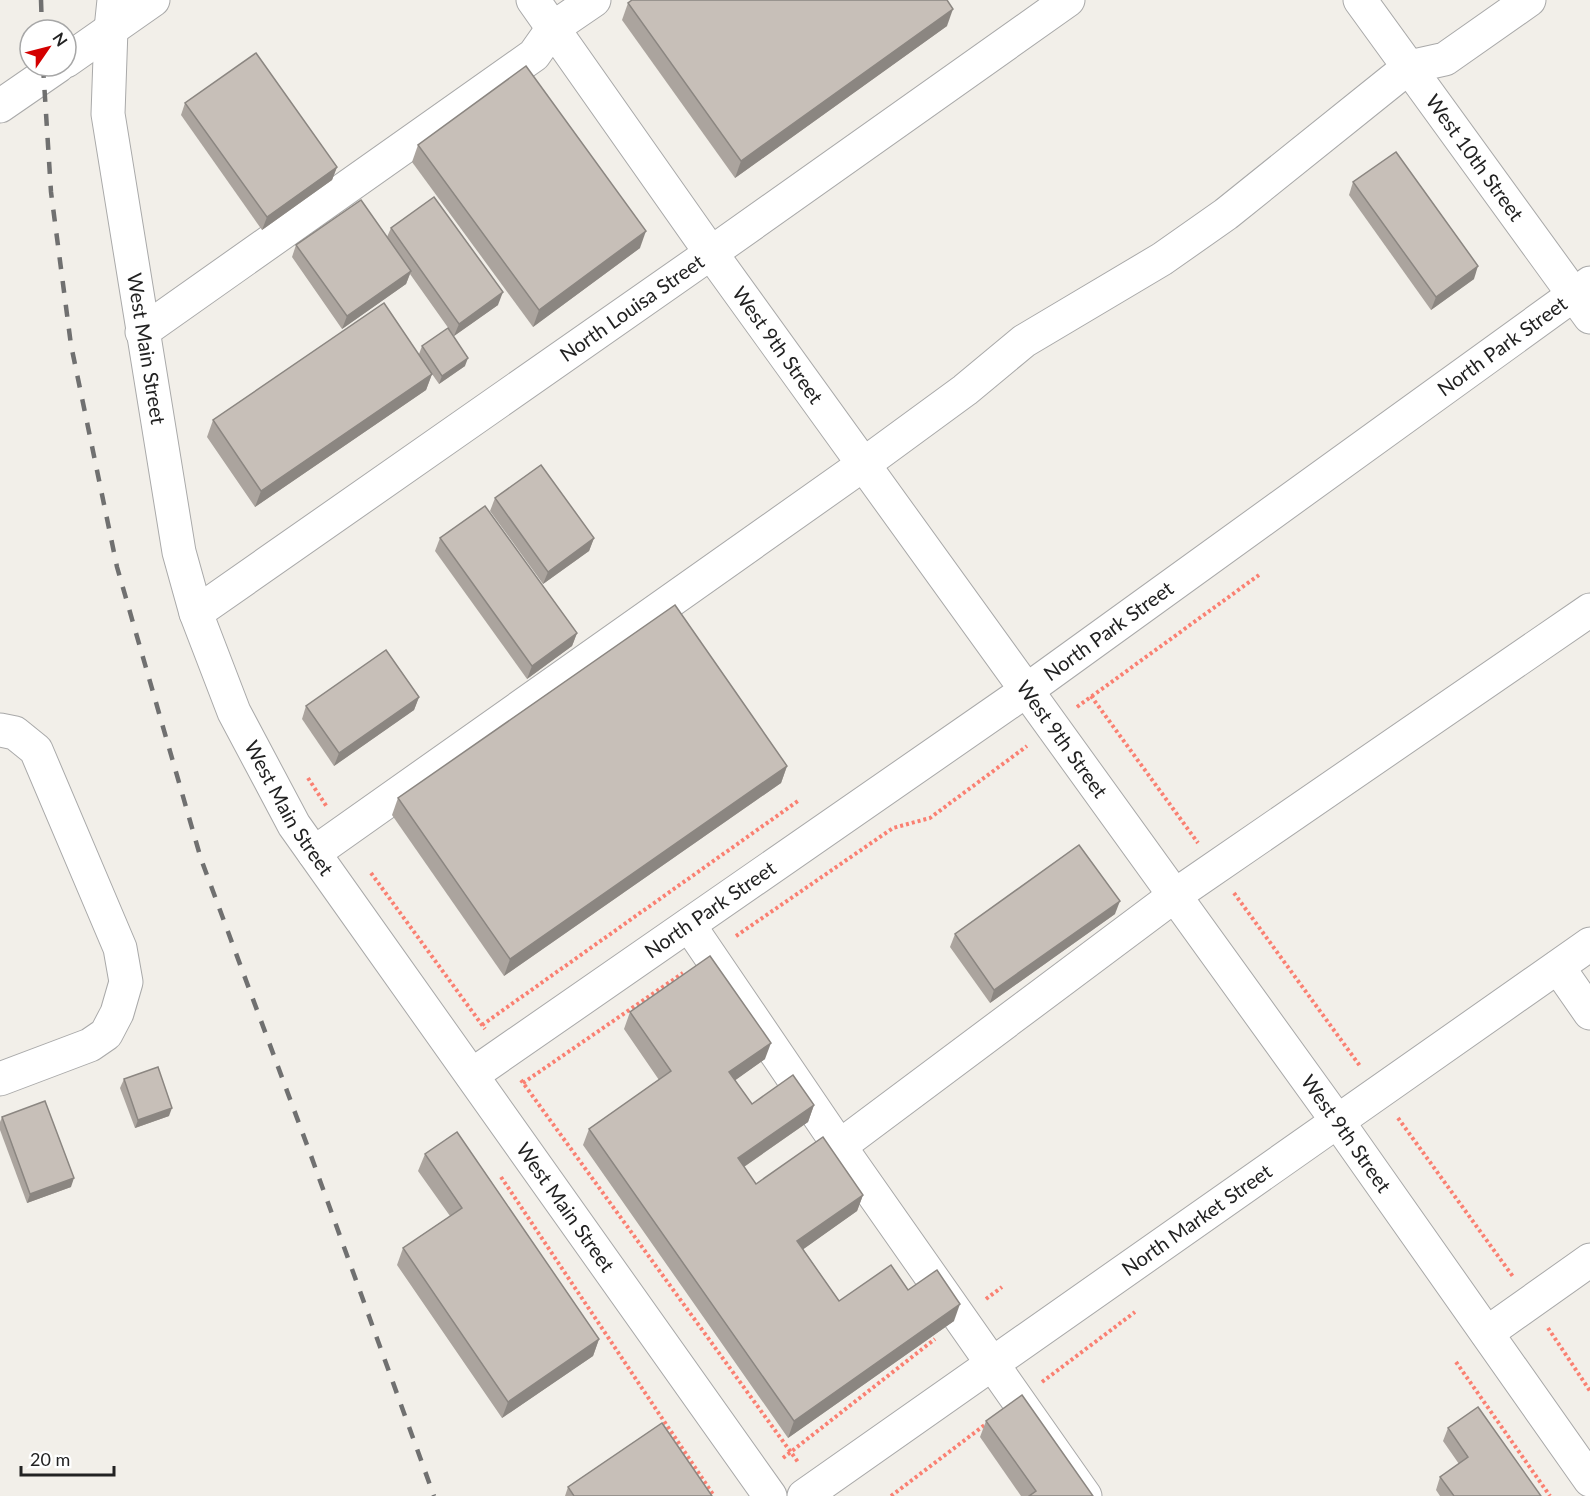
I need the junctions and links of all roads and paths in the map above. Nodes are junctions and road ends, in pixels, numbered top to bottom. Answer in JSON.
{"nodes":[{"id":1,"x":153,"y":0,"type":"edge"},
{"id":2,"x":533,"y":0,"type":"edge"},
{"id":3,"x":594,"y":0,"type":"edge"},
{"id":4,"x":1068,"y":0,"type":"edge"},
{"id":5,"x":1360,"y":0,"type":"edge"},
{"id":6,"x":1529,"y":0,"type":"edge"},
{"id":7,"x":113,"y":14,"type":"edge"},
{"id":8,"x":554,"y":28,"type":"junction"},
{"id":9,"x":78,"y":48,"type":"edge"},
{"id":10,"x":1409,"y":67,"type":"junction"},
{"id":11,"x":41,"y":78,"type":"edge"},
{"id":12,"x":0,"y":106,"type":"edge"},
{"id":13,"x":711,"y":253,"type":"junction"},
{"id":14,"x":1585,"y":298,"type":"edge"},
{"id":15,"x":142,"y":332,"type":"junction"},
{"id":16,"x":864,"y":464,"type":"junction"},
{"id":17,"x":1259,"y":575,"type":"dead end"},
{"id":18,"x":1590,"y":610,"type":"edge"},
{"id":19,"x":196,"y":612,"type":"junction"},
{"id":20,"x":1027,"y":690,"type":"junction"},
{"id":21,"x":1091,"y":696,"type":"junction"},
{"id":22,"x":1053,"y":727,"type":"junction"},
{"id":23,"x":0,"y":730,"type":"edge"},
{"id":24,"x":798,"y":801,"type":"dead end"},
{"id":25,"x":314,"y":853,"type":"junction"},
{"id":26,"x":1216,"y":867,"type":"junction"},
{"id":27,"x":1174,"y":896,"type":"junction"},
{"id":28,"x":689,"y":925,"type":"junction"},
{"id":29,"x":1590,"y":944,"type":"edge"},
{"id":30,"x":709,"y":955,"type":"junction"},
{"id":31,"x":1558,"y":967,"type":"junction"},
{"id":32,"x":1590,"y":1013,"type":"edge"},
{"id":33,"x":452,"y":1048,"type":"junction"},
{"id":34,"x":471,"y":1075,"type":"junction"},
{"id":35,"x":0,"y":1079,"type":"edge"},
{"id":36,"x":1379,"y":1093,"type":"junction"},
{"id":37,"x":492,"y":1105,"type":"junction"},
{"id":38,"x":1338,"y":1122,"type":"junction"},
{"id":39,"x":840,"y":1146,"type":"junction"},
{"id":40,"x":1590,"y":1260,"type":"edge"},
{"id":41,"x":1002,"y":1287,"type":"dead end"},
{"id":42,"x":1531,"y":1302,"type":"junction"},
{"id":43,"x":961,"y":1318,"type":"junction"},
{"id":44,"x":1487,"y":1334,"type":"junction"},
{"id":45,"x":1456,"y":1362,"type":"dead end"},
{"id":46,"x":993,"y":1364,"type":"junction"},
{"id":47,"x":1590,"y":1391,"type":"edge"},
{"id":48,"x":1590,"y":1480,"type":"edge"},
{"id":49,"x":763,"y":1487,"type":"edge"},
{"id":50,"x":804,"y":1496,"type":"edge"},
{"id":51,"x":1085,"y":1496,"type":"edge"},
{"id":52,"x":1550,"y":1496,"type":"edge"}],
"edges":[{"from":1,"to":7,"type":"street"},
{"from":2,"to":8,"type":"street","name":"West 9th Street"},
{"from":3,"to":8,"type":"street"},
{"from":4,"to":13,"type":"street","name":"North Louisa Street"},
{"from":5,"to":10,"type":"street","name":"West 10th Street"},
{"from":6,"to":10,"type":"street"},
{"from":7,"to":9,"type":"street"},
{"from":7,"to":15,"type":"street","name":"West Main Street"},
{"from":8,"to":13,"type":"street","name":"West 9th Street"},
{"from":8,"to":15,"type":"street"},
{"from":10,"to":14,"type":"street","name":"West 10th Street"},
{"from":10,"to":16,"type":"street"},
{"from":11,"to":12,"type":"street"},
{"from":13,"to":16,"type":"street","name":"West 9th Street"},
{"from":13,"to":19,"type":"street","name":"North Louisa Street"},
{"from":14,"to":20,"type":"street","name":"North Park Street"},
{"from":15,"to":19,"type":"street","name":"West Main Street"},
{"from":16,"to":20,"type":"street","name":"West 9th Street"},
{"from":16,"to":25,"type":"street"},
{"from":17,"to":21,"type":"path"},
{"from":18,"to":26,"type":"street"},
{"from":19,"to":25,"type":"street","name":"West Main Street"},
{"from":20,"to":22,"type":"street","name":"West 9th Street"},
{"from":20,"to":28,"type":"street","name":"North Park Street"},
{"from":21,"to":22,"type":"path"},
{"from":21,"to":26,"type":"path"},
{"from":22,"to":27,"type":"street","name":"West 9th Street"},
{"from":22,"to":30,"type":"path"},
{"from":23,"to":35,"type":"street"},
{"from":24,"to":33,"type":"path"},
{"from":25,"to":33,"type":"street","name":"West Main Street"},
{"from":26,"to":27,"type":"street"},
{"from":26,"to":36,"type":"path"},
{"from":27,"to":38,"type":"street","name":"West 9th Street"},
{"from":27,"to":39,"type":"street"},
{"from":28,"to":30,"type":"street"},
{"from":28,"to":34,"type":"street","name":"North Park Street"},
{"from":29,"to":31,"type":"street","name":"North Market Street"},
{"from":30,"to":37,"type":"path"},
{"from":30,"to":39,"type":"street"},
{"from":31,"to":32,"type":"street"},
{"from":31,"to":36,"type":"street","name":"North Market Street"},
{"from":33,"to":34,"type":"street","name":"West Main Street"},
{"from":34,"to":37,"type":"street","name":"West Main Street"},
{"from":36,"to":38,"type":"street","name":"North Market Street"},
{"from":36,"to":42,"type":"path"},
{"from":37,"to":49,"type":"street","name":"West Main Street"},
{"from":38,"to":44,"type":"street","name":"West 9th Street"},
{"from":38,"to":46,"type":"street","name":"North Market Street"},
{"from":39,"to":43,"type":"street"},
{"from":40,"to":42,"type":"street"},
{"from":41,"to":43,"type":"path"},
{"from":42,"to":44,"type":"street"},
{"from":42,"to":47,"type":"path"},
{"from":43,"to":46,"type":"street"},
{"from":43,"to":49,"type":"path"},
{"from":44,"to":48,"type":"street","name":"West 9th Street"},
{"from":45,"to":52,"type":"path"},
{"from":46,"to":50,"type":"street","name":"North Market Street"},
{"from":46,"to":51,"type":"street"}]}
